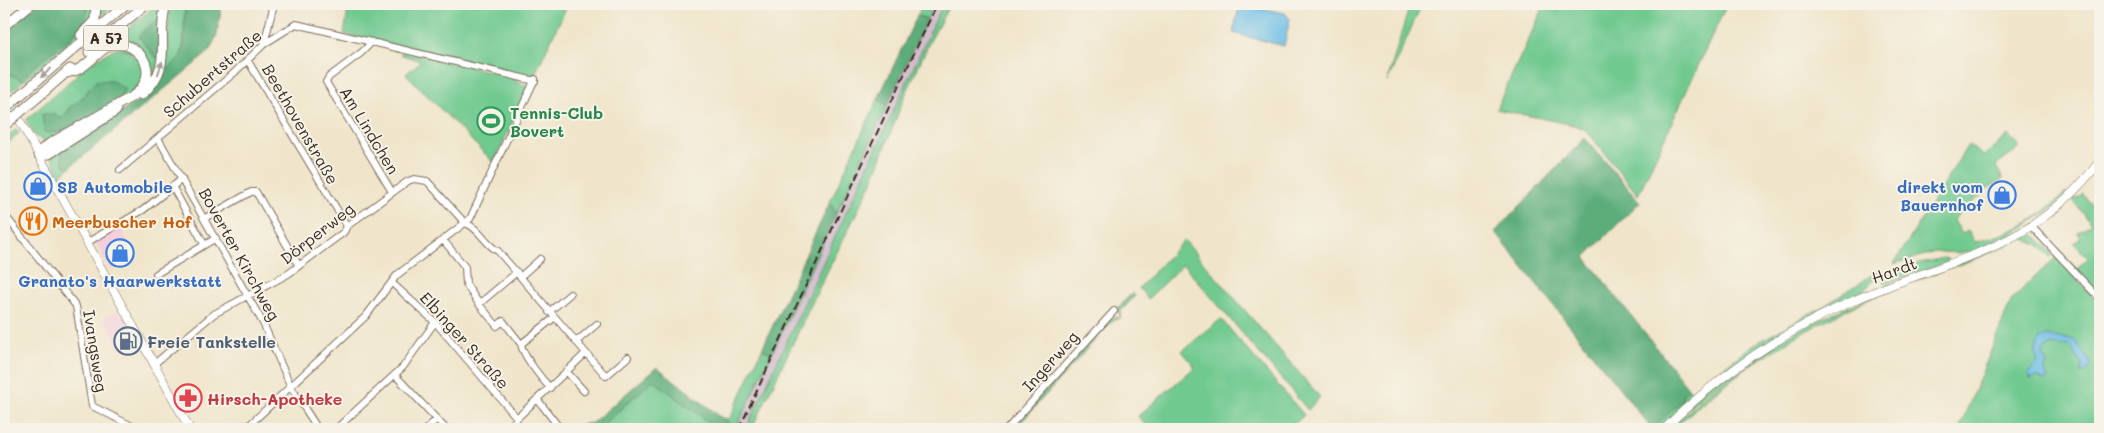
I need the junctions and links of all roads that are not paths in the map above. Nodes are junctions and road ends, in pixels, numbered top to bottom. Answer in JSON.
{"nodes":[{"id":1,"x":25,"y":4,"type":"edge"},
{"id":2,"x":31,"y":4,"type":"edge"},
{"id":3,"x":96,"y":4,"type":"edge"},
{"id":4,"x":126,"y":4,"type":"edge"},
{"id":5,"x":146,"y":4,"type":"edge"},
{"id":6,"x":166,"y":4,"type":"edge"},
{"id":7,"x":274,"y":4,"type":"edge"},
{"id":8,"x":4,"y":20,"type":"edge"},
{"id":9,"x":4,"y":26,"type":"edge"},
{"id":10,"x":372,"y":42,"type":"junction"},
{"id":11,"x":264,"y":44,"type":"junction"},
{"id":12,"x":61,"y":60,"type":"junction"},
{"id":13,"x":248,"y":61,"type":"junction"},
{"id":14,"x":66,"y":73,"type":"junction"},
{"id":15,"x":4,"y":92,"type":"edge"},
{"id":16,"x":4,"y":109,"type":"edge"},
{"id":17,"x":4,"y":126,"type":"edge"},
{"id":18,"x":158,"y":138,"type":"junction"},
{"id":19,"x":39,"y":155,"type":"junction"},
{"id":20,"x":2100,"y":160,"type":"edge"},
{"id":21,"x":120,"y":170,"type":"dead end"},
{"id":22,"x":182,"y":178,"type":"junction"},
{"id":23,"x":172,"y":186,"type":"junction"},
{"id":24,"x":392,"y":192,"type":"junction"},
{"id":25,"x":4,"y":214,"type":"edge"},
{"id":26,"x":204,"y":218,"type":"junction"},
{"id":27,"x":466,"y":223,"type":"junction"},
{"id":28,"x":347,"y":226,"type":"junction"},
{"id":29,"x":2032,"y":227,"type":"junction"},
{"id":30,"x":216,"y":238,"type":"junction"},
{"id":31,"x":444,"y":241,"type":"junction"},
{"id":32,"x":88,"y":242,"type":"junction"},
{"id":33,"x":204,"y":244,"type":"junction"},
{"id":34,"x":540,"y":259,"type":"dead end"},
{"id":35,"x":299,"y":266,"type":"junction"},
{"id":36,"x":156,"y":274,"type":"dead end"},
{"id":37,"x":519,"y":274,"type":"junction"},
{"id":38,"x":392,"y":282,"type":"junction"},
{"id":39,"x":570,"y":294,"type":"dead end"},
{"id":40,"x":246,"y":295,"type":"junction"},
{"id":41,"x":2100,"y":299,"type":"edge"},
{"id":42,"x":479,"y":304,"type":"junction"},
{"id":43,"x":1114,"y":311,"type":"dead end"},
{"id":44,"x":549,"y":312,"type":"junction"},
{"id":45,"x":554,"y":318,"type":"junction"},
{"id":46,"x":435,"y":322,"type":"junction"},
{"id":47,"x":597,"y":324,"type":"dead end"},
{"id":48,"x":576,"y":342,"type":"junction"},
{"id":49,"x":521,"y":344,"type":"junction"},
{"id":50,"x":586,"y":353,"type":"junction"},
{"id":51,"x":628,"y":357,"type":"dead end"},
{"id":52,"x":154,"y":364,"type":"junction"},
{"id":53,"x":566,"y":371,"type":"junction"},
{"id":54,"x":395,"y":374,"type":"junction"},
{"id":55,"x":291,"y":386,"type":"junction"},
{"id":56,"x":550,"y":388,"type":"junction"},
{"id":57,"x":584,"y":391,"type":"dead end"},
{"id":58,"x":538,"y":400,"type":"junction"},
{"id":59,"x":517,"y":418,"type":"junction"},
{"id":60,"x":437,"y":420,"type":"junction"},
{"id":61,"x":558,"y":426,"type":"dead end"},
{"id":62,"x":138,"y":429,"type":"edge"},
{"id":63,"x":190,"y":429,"type":"edge"},
{"id":64,"x":245,"y":429,"type":"edge"},
{"id":65,"x":318,"y":429,"type":"edge"},
{"id":66,"x":336,"y":429,"type":"edge"},
{"id":67,"x":426,"y":429,"type":"edge"},
{"id":68,"x":446,"y":429,"type":"edge"},
{"id":69,"x":508,"y":429,"type":"edge"},
{"id":70,"x":1007,"y":429,"type":"edge"},
{"id":71,"x":1664,"y":429,"type":"edge"}],
"edges":[{"from":1,"to":8,"type":"highway"},
{"from":2,"to":9,"type":"highway"},
{"from":3,"to":12,"type":"highway"},
{"from":4,"to":12,"type":"highway","number":"A 57"},
{"from":5,"to":14,"type":"highway","number":"A 57"},
{"from":19,"to":6,"type":"highway","one_way":true},
{"from":7,"to":11,"type":"street"},
{"from":10,"to":11,"type":"street","name":"Schubertstraße"},
{"from":10,"to":24,"type":"street","name":"Am Lindchen"},
{"from":10,"to":27,"type":"street","name":"Schubertstraße"},
{"from":11,"to":13,"type":"street","name":"Schubertstraße"},
{"from":12,"to":16,"type":"highway","number":"A 57","one_way":true,"bridge":true},
{"from":13,"to":18,"type":"street","name":"Schubertstraße"},
{"from":13,"to":28,"type":"street","name":"Beethovenstraße"},
{"from":14,"to":17,"type":"highway","number":"A 57","bridge":true},
{"from":14,"to":19,"type":"highway"},
{"from":15,"to":19,"type":"main road"},
{"from":18,"to":21,"type":"street","name":"Schubertstraße"},
{"from":18,"to":22,"type":"street","name":"Boverter Kirchweg"},
{"from":19,"to":32,"type":"main road"},
{"from":20,"to":29,"type":"main road","name":"Hardt"},
{"from":22,"to":23,"type":"street"},
{"from":22,"to":26,"type":"street","name":"Boverter Kirchweg"},
{"from":23,"to":32,"type":"street"},
{"from":23,"to":33,"type":"street"},
{"from":24,"to":27,"type":"street","name":"Dörperweg"},
{"from":24,"to":28,"type":"street","name":"Dörperweg"},
{"from":25,"to":62,"type":"street","name":"Ivangsweg"},
{"from":26,"to":30,"type":"street","name":"Boverter Kirchweg"},
{"from":26,"to":35,"type":"street"},
{"from":27,"to":31,"type":"street"},
{"from":27,"to":37,"type":"street","name":"Dörperweg"},
{"from":28,"to":35,"type":"street","name":"Dörperweg"},
{"from":29,"to":41,"type":"street"},
{"from":29,"to":71,"type":"main road","name":"Hardt"},
{"from":30,"to":33,"type":"street"},
{"from":30,"to":40,"type":"street","name":"Boverter Kirchweg"},
{"from":31,"to":38,"type":"street"},
{"from":31,"to":42,"type":"street"},
{"from":32,"to":52,"type":"main road"},
{"from":33,"to":36,"type":"street"},
{"from":34,"to":37,"type":"street"},
{"from":35,"to":40,"type":"street","name":"Dörperweg"},
{"from":37,"to":42,"type":"street"},
{"from":37,"to":44,"type":"street","name":"Dörperweg"},
{"from":38,"to":46,"type":"street","name":"Elbinger Straße"},
{"from":38,"to":55,"type":"street"},
{"from":39,"to":44,"type":"street"},
{"from":40,"to":52,"type":"street","name":"Dörperweg"},
{"from":40,"to":55,"type":"street","name":"Boverter Kirchweg"},
{"from":42,"to":49,"type":"street"},
{"from":43,"to":70,"type":"street","name":"Ingerweg"},
{"from":44,"to":45,"type":"street","name":"Dörperweg"},
{"from":45,"to":48,"type":"street","name":"Dörperweg"},
{"from":45,"to":49,"type":"street"},
{"from":46,"to":54,"type":"street"},
{"from":46,"to":59,"type":"street","name":"Elbinger Straße"},
{"from":47,"to":48,"type":"street"},
{"from":48,"to":50,"type":"street","name":"Dörperweg"},
{"from":49,"to":56,"type":"street"},
{"from":50,"to":51,"type":"street","name":"Dörperweg"},
{"from":50,"to":53,"type":"street"},
{"from":52,"to":63,"type":"main road"},
{"from":53,"to":56,"type":"street"},
{"from":53,"to":57,"type":"street"},
{"from":54,"to":60,"type":"street"},
{"from":54,"to":66,"type":"street"},
{"from":55,"to":64,"type":"street"},
{"from":55,"to":65,"type":"street","name":"Boverter Kirchweg"},
{"from":56,"to":58,"type":"street"},
{"from":58,"to":59,"type":"street"},
{"from":58,"to":61,"type":"street"},
{"from":59,"to":69,"type":"street"},
{"from":60,"to":67,"type":"street"},
{"from":60,"to":68,"type":"street"}]}
